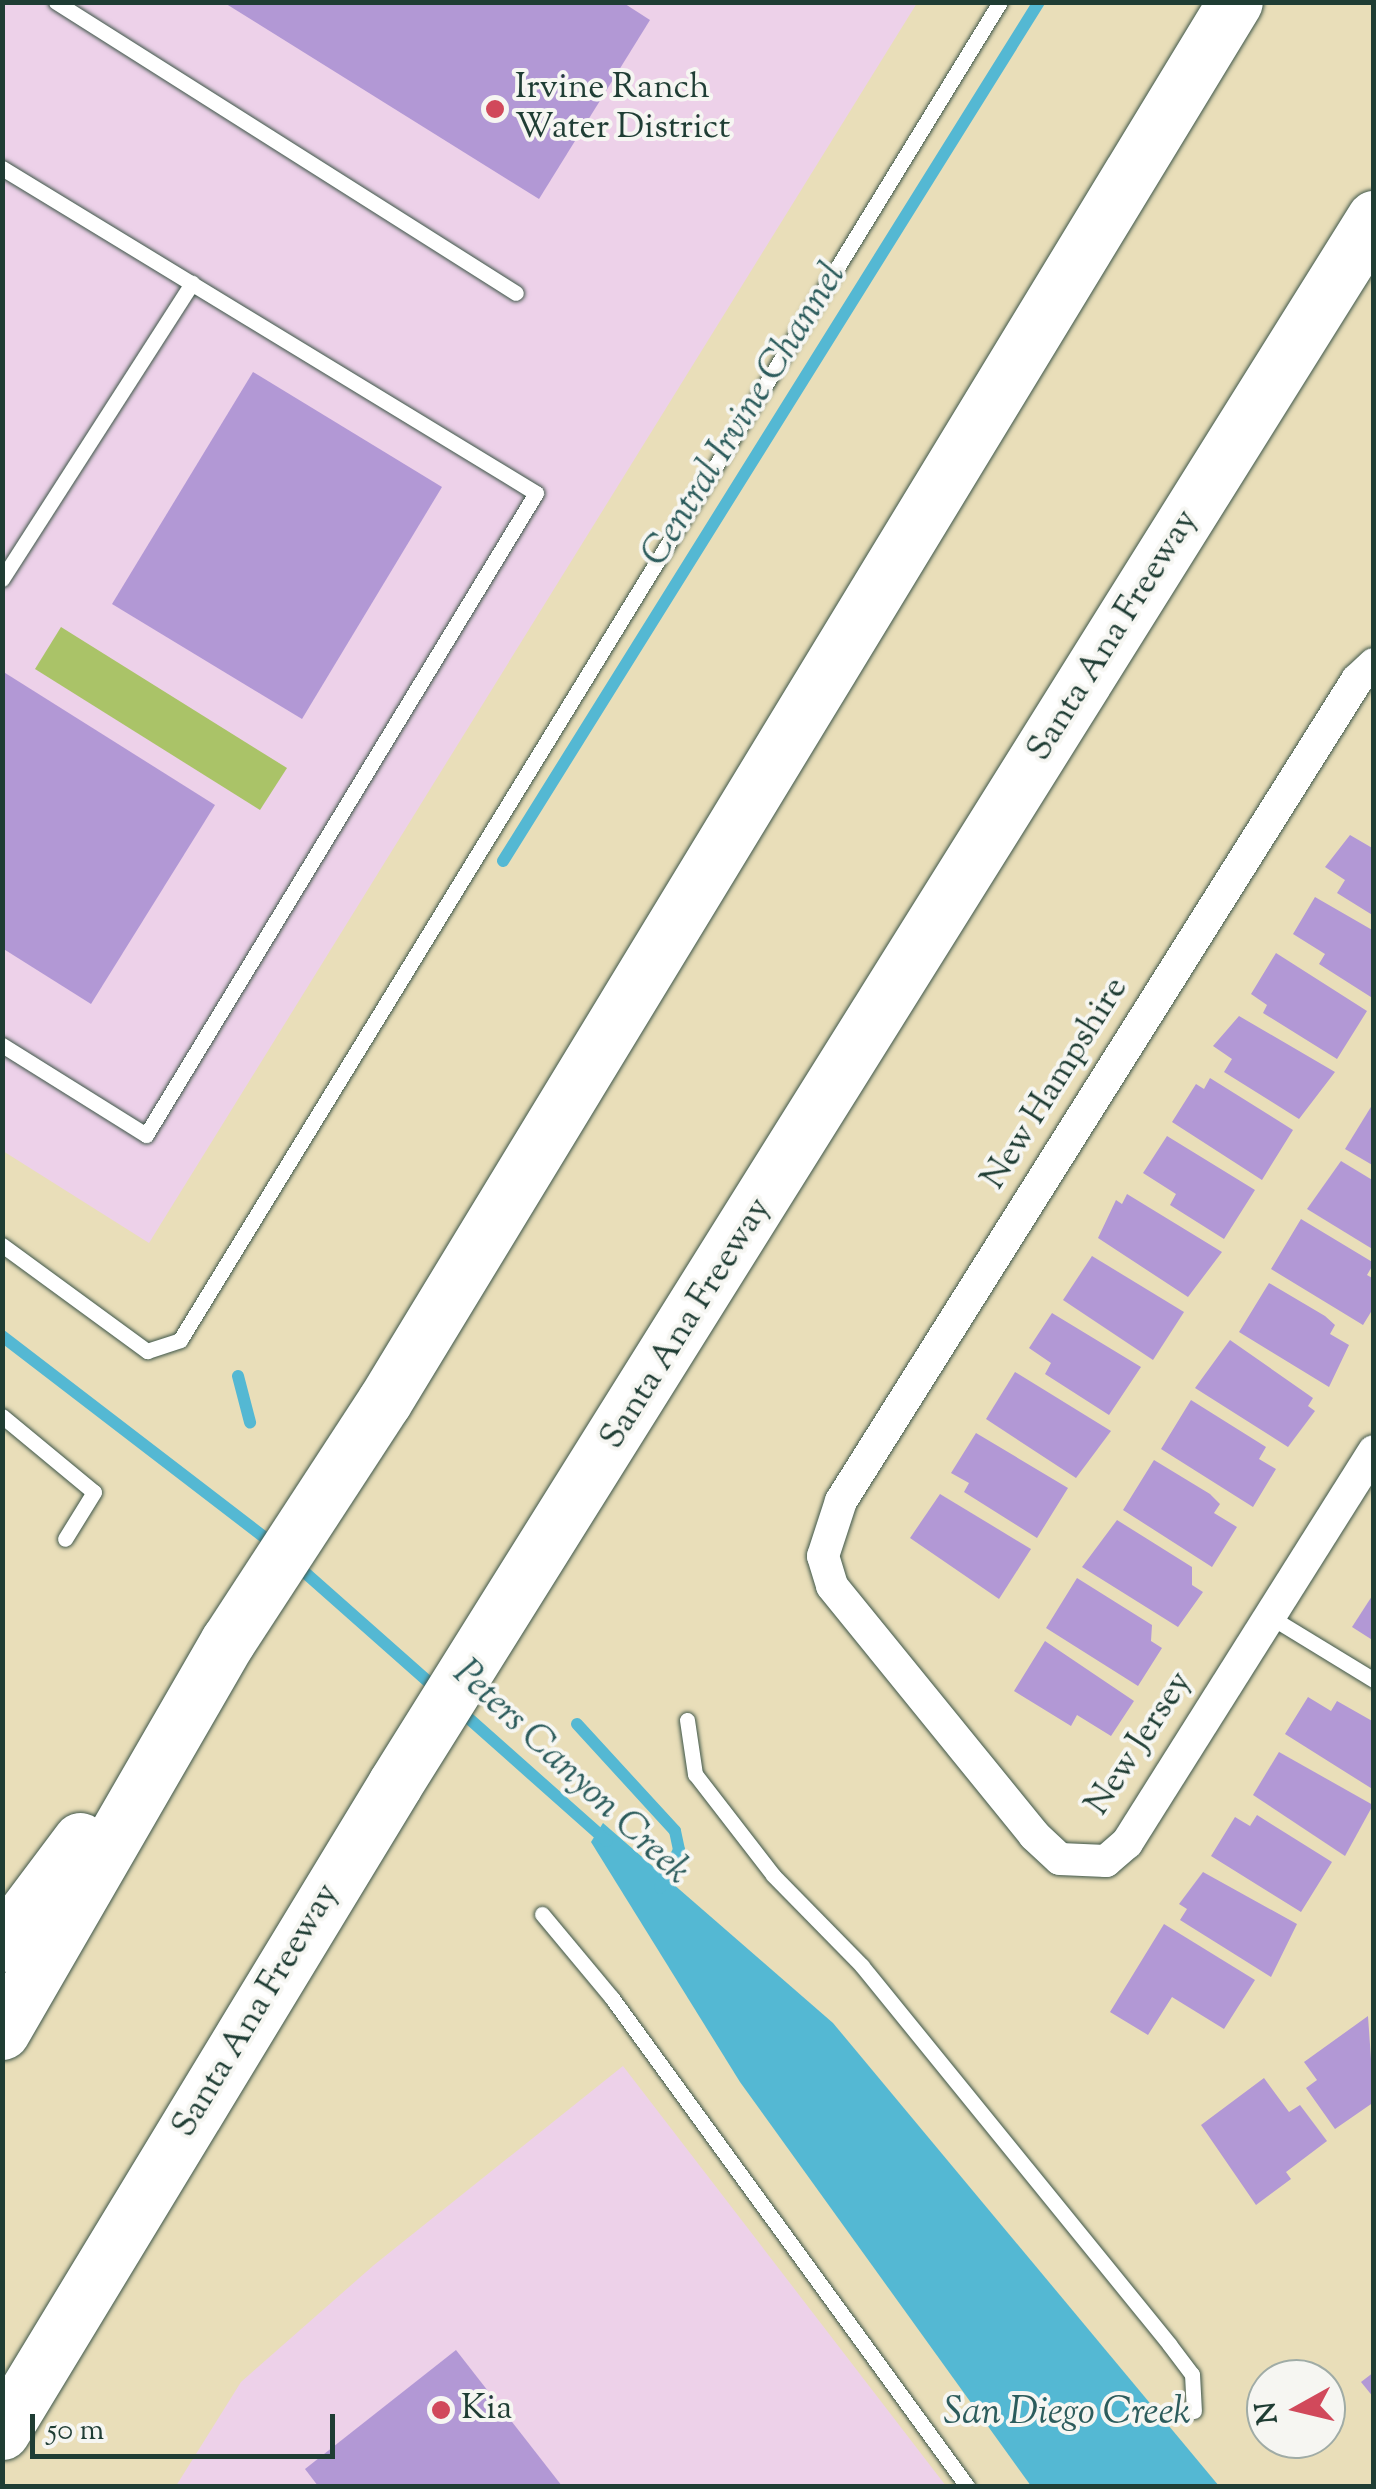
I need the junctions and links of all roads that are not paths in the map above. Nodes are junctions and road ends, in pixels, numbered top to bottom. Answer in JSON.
{"nodes":[{"id":1,"x":56,"y":2,"type":"edge"},
{"id":2,"x":1000,"y":2,"type":"edge"},
{"id":3,"x":1235,"y":2,"type":"edge"},
{"id":4,"x":2,"y":168,"type":"edge"},
{"id":5,"x":1374,"y":218,"type":"edge"},
{"id":6,"x":192,"y":283,"type":"junction"},
{"id":7,"x":516,"y":293,"type":"dead end"},
{"id":8,"x":2,"y":579,"type":"edge"},
{"id":9,"x":1374,"y":664,"type":"edge"},
{"id":10,"x":2,"y":1044,"type":"edge"},
{"id":11,"x":2,"y":1245,"type":"edge"},
{"id":12,"x":2,"y":1416,"type":"edge"},
{"id":13,"x":1374,"y":1452,"type":"edge"},
{"id":14,"x":65,"y":1538,"type":"dead end"},
{"id":15,"x":823,"y":1556,"type":"joint"},
{"id":16,"x":1269,"y":1616,"type":"junction"},
{"id":17,"x":228,"y":1641,"type":"junction"},
{"id":18,"x":1374,"y":1680,"type":"edge"},
{"id":19,"x":686,"y":1720,"type":"dead end"},
{"id":20,"x":542,"y":1914,"type":"dead end"},
{"id":21,"x":2,"y":1944,"type":"edge"},
{"id":22,"x":2,"y":2032,"type":"edge"},
{"id":23,"x":1194,"y":2411,"type":"dead end"},
{"id":24,"x":2,"y":2432,"type":"edge"},
{"id":25,"x":967,"y":2486,"type":"edge"}],
"edges":[{"from":1,"to":7,"type":"lane"},
{"from":2,"to":11,"type":"lane"},
{"from":3,"to":17,"type":"highway"},
{"from":4,"to":6,"type":"lane"},
{"from":5,"to":24,"type":"highway","name":"Santa Ana Freeway"},
{"from":6,"to":8,"type":"lane"},
{"from":6,"to":10,"type":"lane"},
{"from":9,"to":15,"type":"street","name":"New Hampshire"},
{"from":12,"to":14,"type":"lane"},
{"from":13,"to":16,"type":"street","name":"New Jersey"},
{"from":15,"to":16,"type":"street","name":"New Jersey"},
{"from":16,"to":18,"type":"lane"},
{"from":17,"to":21,"type":"highway"},
{"from":17,"to":22,"type":"highway"},
{"from":19,"to":23,"type":"lane"},
{"from":20,"to":25,"type":"lane"}]}
